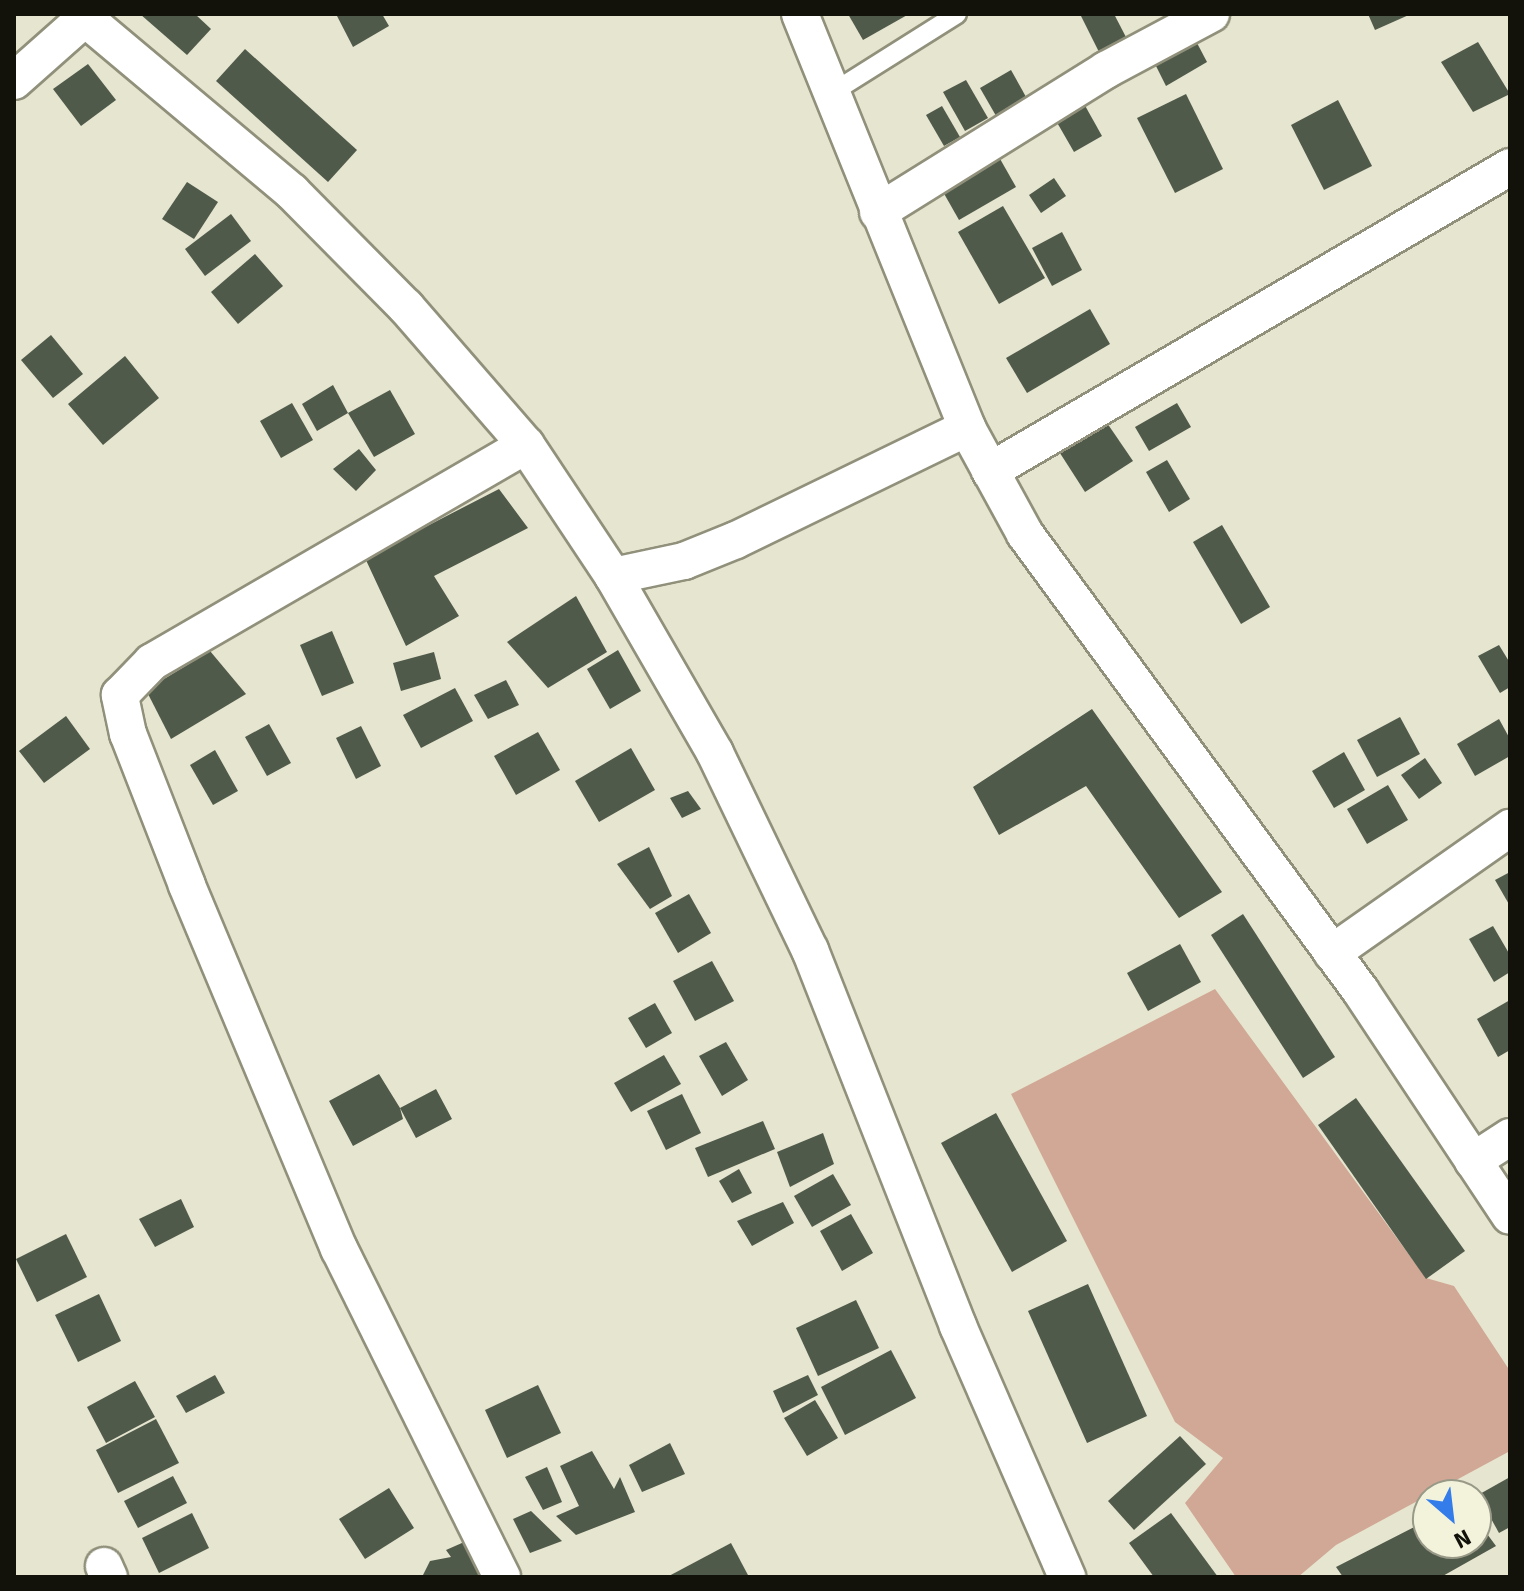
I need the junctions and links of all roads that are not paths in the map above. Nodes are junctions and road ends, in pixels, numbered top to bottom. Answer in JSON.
{"nodes":[{"id":1,"x":800,"y":14,"type":"edge"},
{"id":2,"x":957,"y":14,"type":"edge"},
{"id":3,"x":1211,"y":14,"type":"edge"},
{"id":4,"x":83,"y":16,"type":"edge"},
{"id":5,"x":14,"y":81,"type":"edge"},
{"id":6,"x":830,"y":94,"type":"junction"},
{"id":7,"x":1510,"y":167,"type":"edge"},
{"id":8,"x":878,"y":212,"type":"junction"},
{"id":9,"x":967,"y":428,"type":"junction"},
{"id":10,"x":526,"y":445,"type":"junction"},
{"id":11,"x":990,"y":471,"type":"junction"},
{"id":12,"x":613,"y":576,"type":"junction"},
{"id":13,"x":1510,"y":828,"type":"edge"},
{"id":14,"x":1332,"y":953,"type":"junction"},
{"id":15,"x":1510,"y":1137,"type":"edge"},
{"id":16,"x":1473,"y":1161,"type":"junction"},
{"id":17,"x":1510,"y":1216,"type":"edge"},
{"id":18,"x":502,"y":1577,"type":"edge"},
{"id":19,"x":1067,"y":1577,"type":"edge"}],
"edges":[{"from":1,"to":6,"type":"street"},
{"from":2,"to":6,"type":"lane"},
{"from":3,"to":8,"type":"street"},
{"from":4,"to":5,"type":"street"},
{"from":4,"to":10,"type":"street"},
{"from":6,"to":8,"type":"street"},
{"from":7,"to":11,"type":"street"},
{"from":8,"to":9,"type":"street"},
{"from":9,"to":11,"type":"street"},
{"from":9,"to":12,"type":"street"},
{"from":10,"to":12,"type":"street"},
{"from":10,"to":18,"type":"street"},
{"from":11,"to":14,"type":"street"},
{"from":12,"to":19,"type":"street"},
{"from":13,"to":14,"type":"street"},
{"from":14,"to":16,"type":"street"},
{"from":15,"to":16,"type":"street"},
{"from":16,"to":17,"type":"street"}]}
